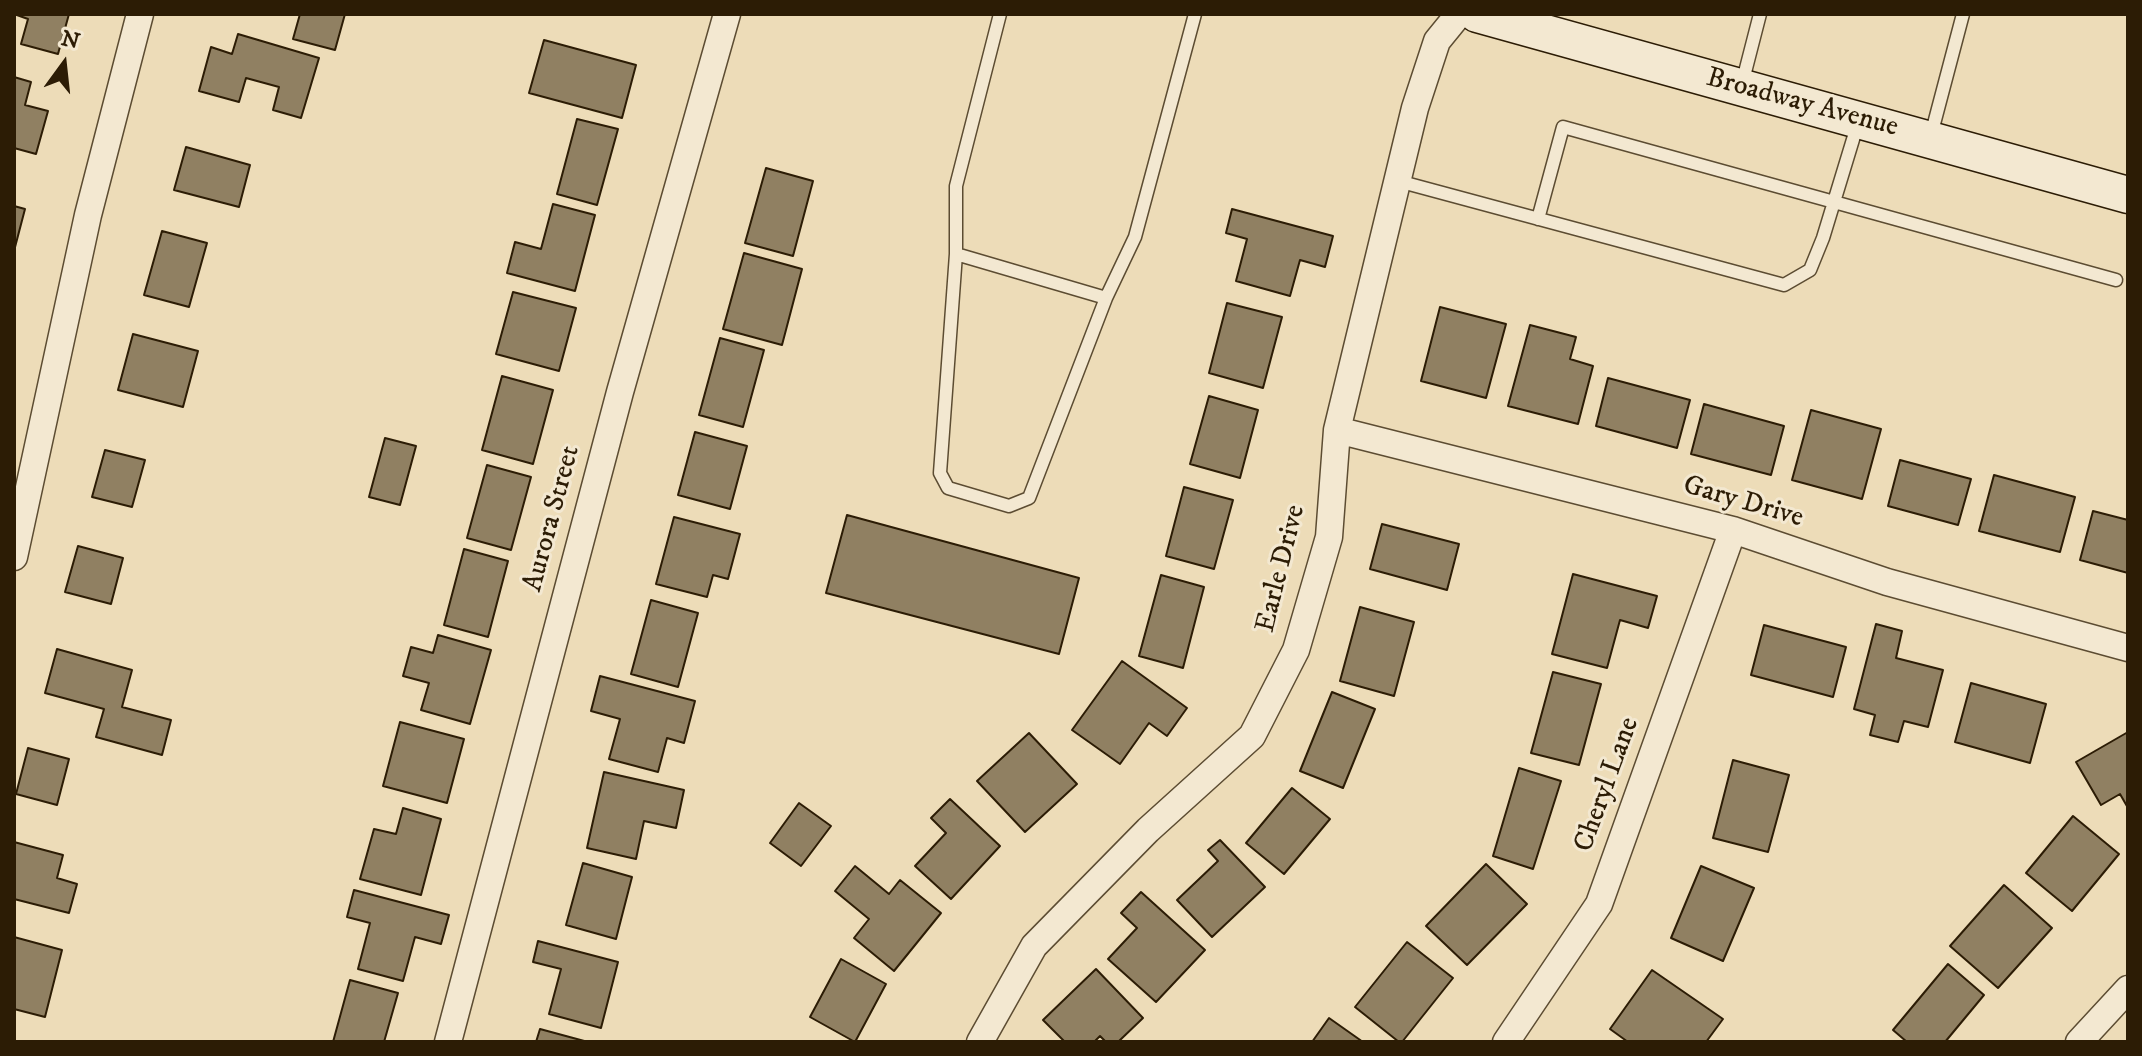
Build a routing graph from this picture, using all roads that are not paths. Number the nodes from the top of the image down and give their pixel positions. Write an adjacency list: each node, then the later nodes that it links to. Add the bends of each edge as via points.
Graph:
1 (140, 14): 21 (street, via 88,215)
2 (727, 14): 24 (street, Aurora Street)
3 (1000, 14): 16 (lane, via 956,186)
4 (1195, 14): 18 (lane, via 1135,237)
5 (1459, 14): 12 (street, Earle Drive, via 1437,41)
6 (1477, 14): 9 (main road, Broadway Avenue)
7 (1760, 14): 9 (lane)
8 (1963, 14): 11 (lane)
9 (1741, 87): 10 (main road, Broadway Avenue)
10 (1859, 120): 11 (main road, Broadway Avenue); 14 (lane)
11 (1930, 140): 13 (main road, Broadway Avenue)
12 (1398, 181): 15 (lane); 19 (street, Earle Drive)
13 (2128, 195)
14 (1835, 202): 15 (lane, via 1810,270 1784,285); 15 (lane, via 1563,127); 17 (lane)
15 (1538, 219)
16 (956, 254): 18 (lane); 18 (lane, via 940,473 948,488 1009,506 1029,498)
17 (2116, 280)
18 (1106, 298)
19 (1337, 430): 20 (street, Gary Drive); 25 (street, Earle Drive, via 1329,537 1296,650 1252,736 1148,830 1034,946)
20 (1733, 530): 22 (street, Gary Drive, via 1887,582); 26 (street, Cheryl Lane, via 1599,904)
21 (14, 557)
22 (2128, 648)
23 (2128, 989): 27 (street)
24 (448, 1042)
25 (980, 1042)
26 (1506, 1042)
27 (2079, 1042)

